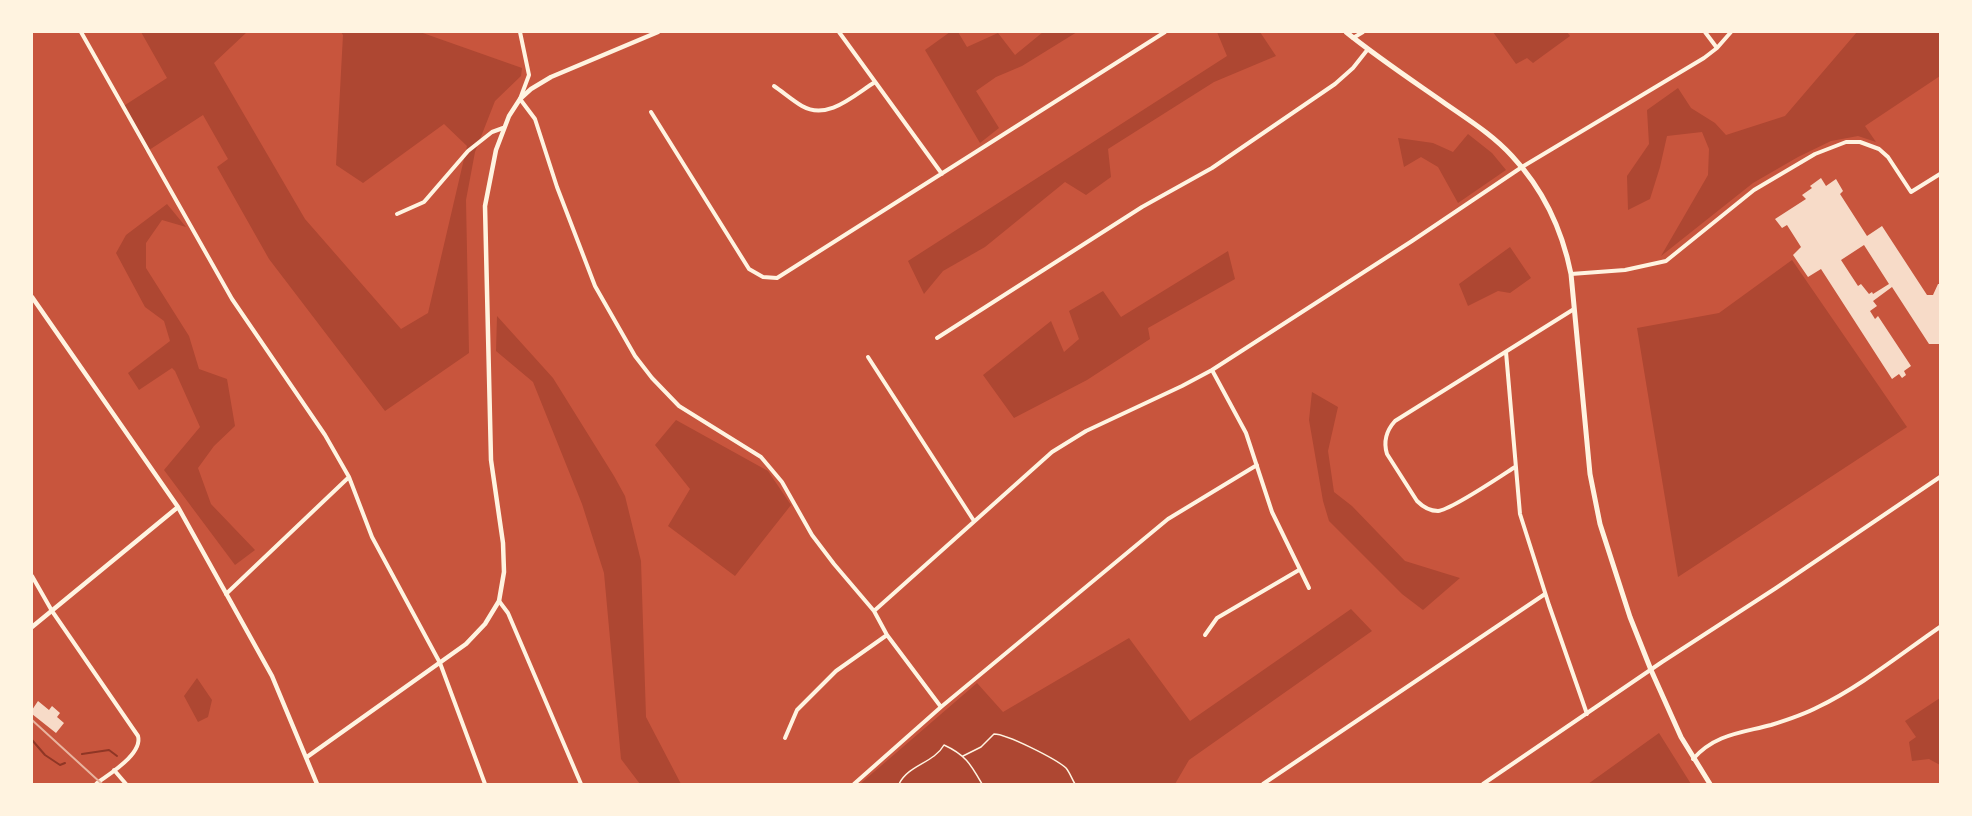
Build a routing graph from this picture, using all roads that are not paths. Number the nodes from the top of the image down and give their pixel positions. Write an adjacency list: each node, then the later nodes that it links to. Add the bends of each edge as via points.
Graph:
1 (81, 32): 31 (street, via 232,299 325,435)
2 (520, 32): 15 (street, via 529,75)
3 (658, 32): 15 (street, via 543,81)
4 (839, 32): 13 (street)
5 (1165, 32): 19 (street)
6 (1346, 32): 10 (main road)
7 (1363, 32): 10 (street)
8 (1705, 32): 11 (street)
9 (1731, 32): 11 (street)
10 (1353, 38): 12 (main road)
11 (1717, 48): 18 (street)
12 (1368, 50): 18 (main road, via 1487,133); 25 (street, via 1335,84 1212,168 1142,207)
13 (875, 82): 14 (street, via 838,106 822,110 800,105); 19 (street)
14 (774, 86)
15 (520, 99): 17 (street); 42 (street, via 536,119 595,286 635,356 679,406 760,457 782,482 817,542)
16 (651, 112): 19 (street, via 749,269 758,276 782,276)
17 (503, 128): 21 (street, via 468,151 424,202); 40 (street, via 485,206 491,460 504,558)
18 (1522, 167): 22 (main road, via 1550,211); 28 (street)
19 (942, 174)
20 (1941, 174): 22 (street, via 1911,192 1884,153 1867,143 1846,142 1815,154 1754,190 1666,261 1625,270)
21 (397, 214)
22 (1571, 274): 24 (main road)
23 (32, 297): 33 (street)
24 (1574, 308): 26 (street); 48 (main road, via 1594,500 1623,596)
25 (937, 338)
26 (1506, 352): 30 (street); 30 (street, via 1395,421 1387,432 1385,445 1417,501 1432,510 1446,508)
27 (868, 357): 34 (street)
28 (1212, 370): 29 (street, via 1246,433); 34 (street, via 1069,441)
29 (1257, 465): 35 (street, via 1272,512); 49 (street, via 1168,519)
30 (1515, 467): 39 (street, via 1520,514)
31 (349, 477): 38 (street); 47 (street, via 372,537)
32 (1941, 477): 48 (street)
33 (178, 507): 38 (street); 41 (street)
34 (974, 521): 42 (street)
35 (1299, 570): 37 (street); 46 (street, via 1217,618)
36 (32, 576): 41 (street)
37 (1309, 588)
38 (226, 594): 52 (street, via 272,676)
39 (1545, 594): 50 (street); 61 (street)
40 (499, 601): 47 (street, via 477,633); 59 (street, via 508,613)
41 (52, 610): 43 (street); 54 (street, via 138,736 138,747)
42 (874, 610): 45 (street)
43 (32, 627)
44 (1941, 627): 53 (street, via 1832,700 1794,718 1723,737 1702,748)
45 (887, 635): 49 (street); 51 (street, via 836,670 797,710)
46 (1205, 635)
47 (440, 663): 52 (street); 58 (street)
48 (1651, 670): 50 (street); 53 (main road)
49 (941, 706): 60 (street)
50 (1587, 714): 62 (street)
51 (785, 738)
52 (307, 757): 57 (street)
53 (1693, 759): 63 (main road)
54 (114, 770): 55 (street); 56 (street)
55 (96, 784)
56 (126, 784)
57 (317, 784)
58 (485, 784)
59 (581, 784)
60 (854, 784)
61 (1263, 784)
62 (1483, 784)
63 (1710, 784)

